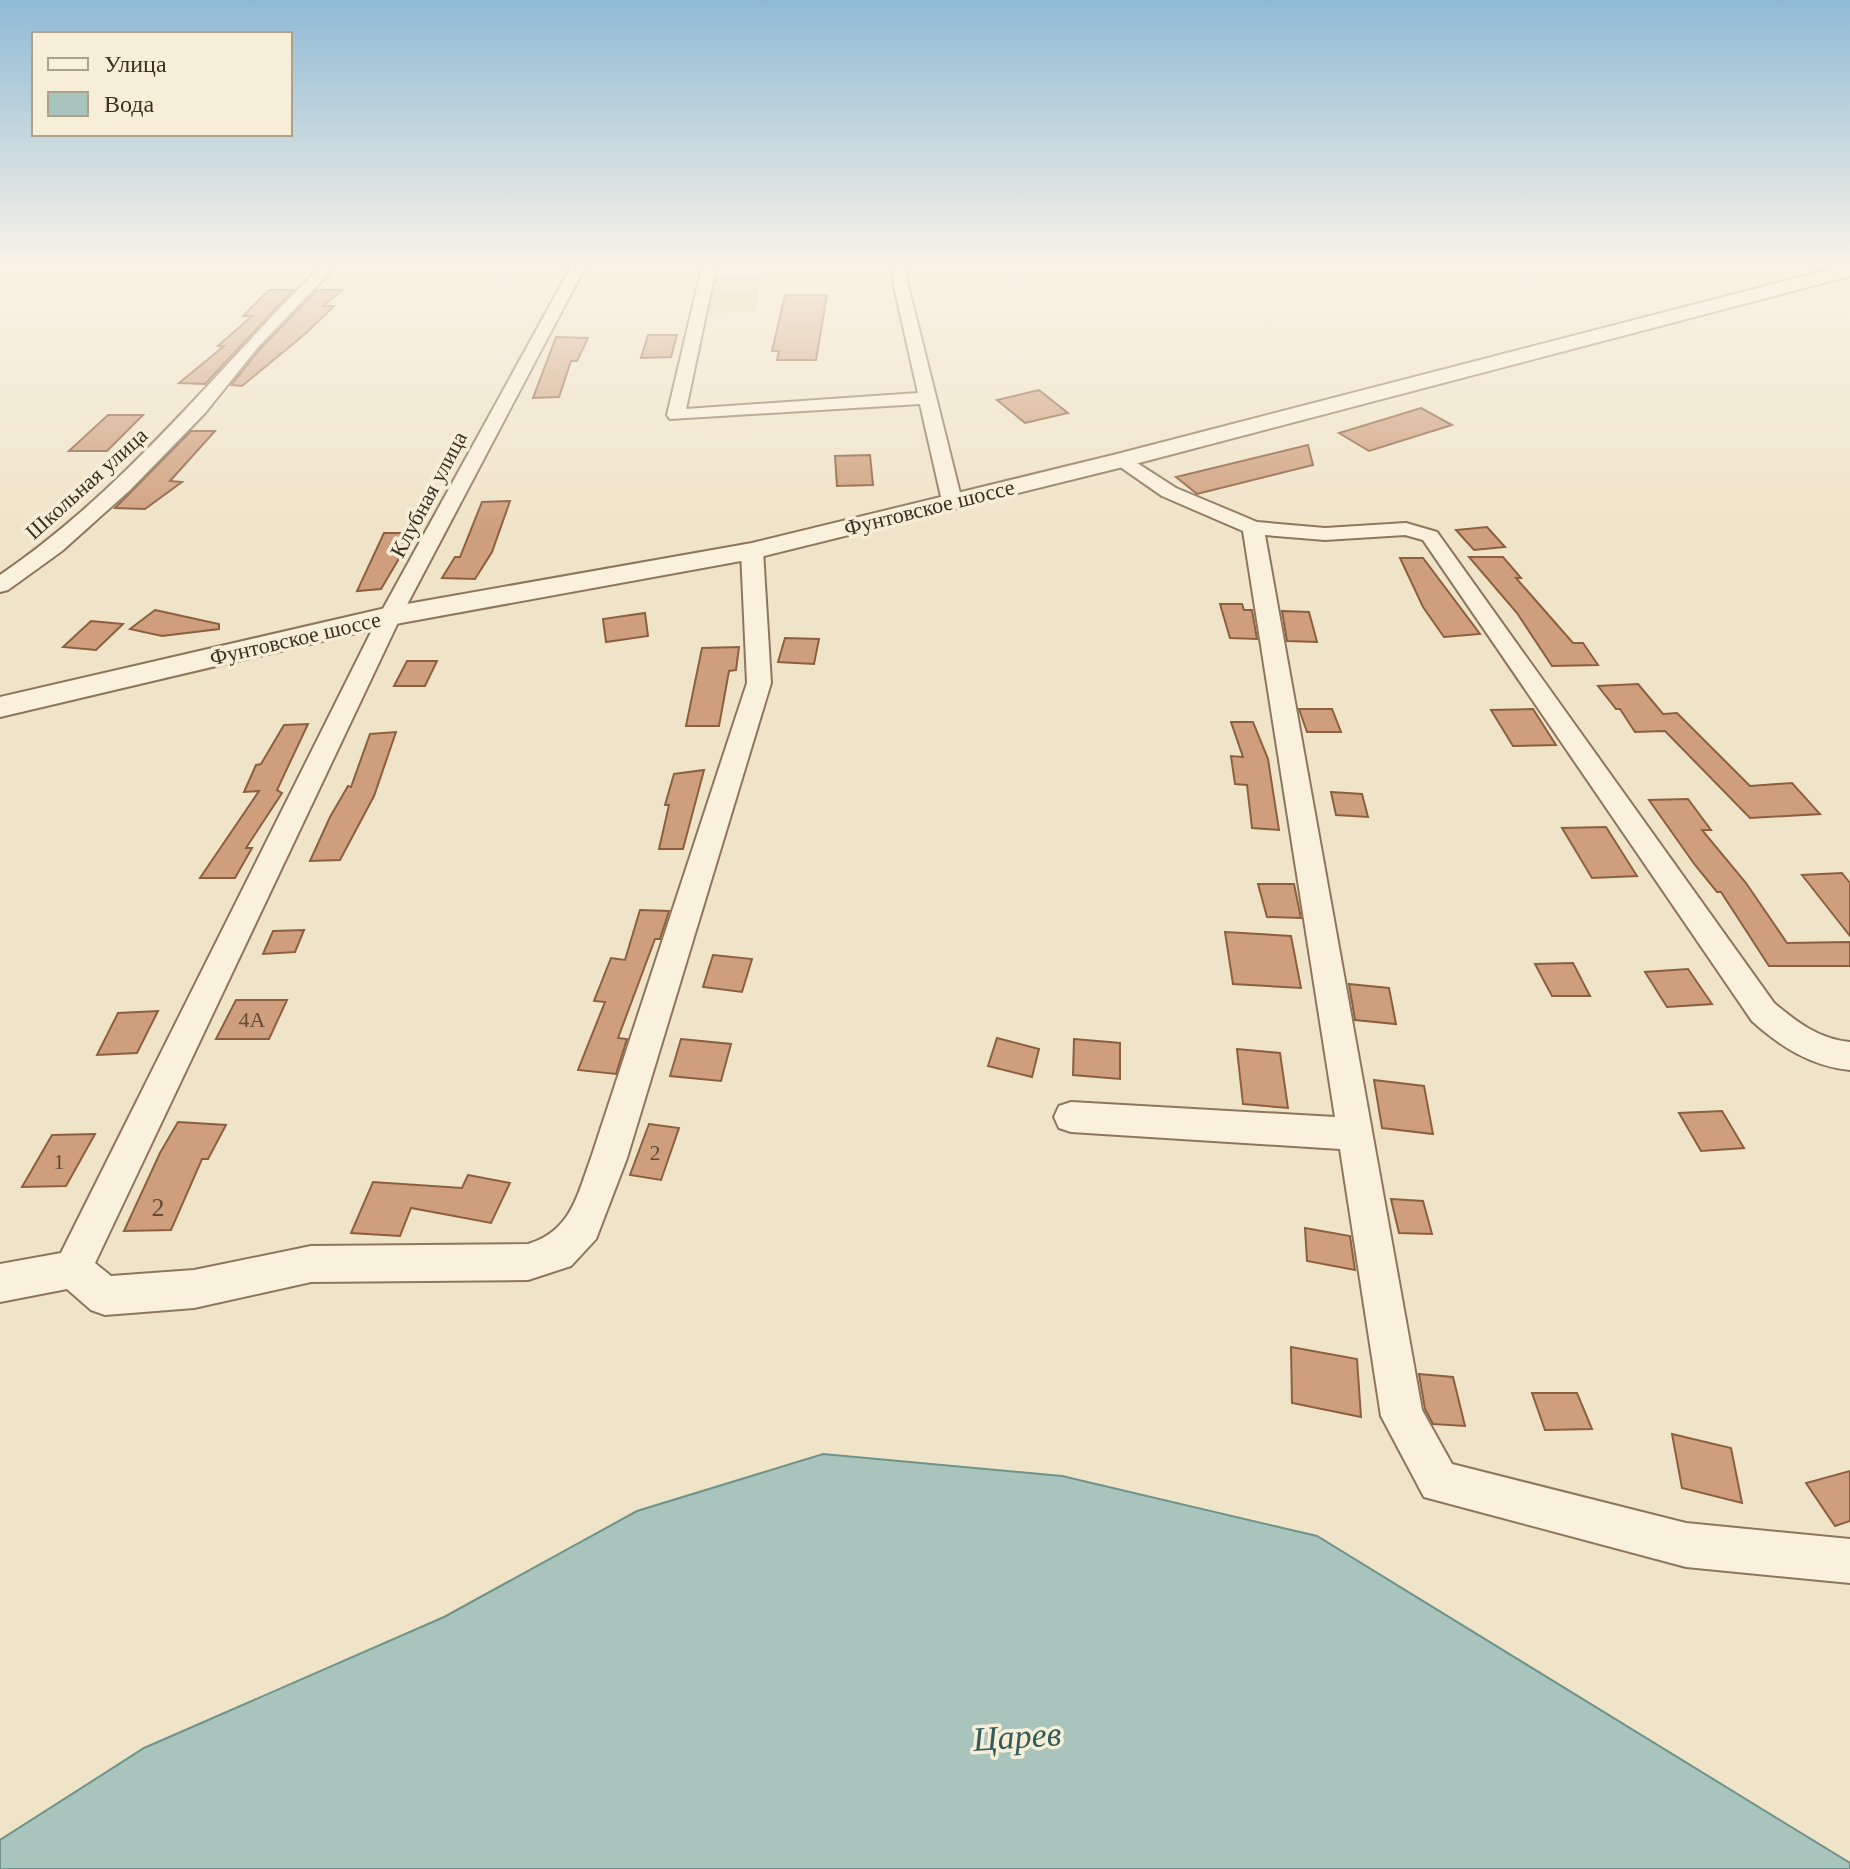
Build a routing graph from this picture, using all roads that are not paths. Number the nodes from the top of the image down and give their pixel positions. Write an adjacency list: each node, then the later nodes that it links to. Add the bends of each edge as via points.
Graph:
1 (244, 354): 11 (street, Школьная улица, via 199,409 123,486 55,547)
2 (531, 354): 12 (street, Клубная улица)
3 (690, 354): 6 (street, via 676,415)
4 (918, 354): 6 (street)
5 (1528, 354): 7 (street, Фунтовское шоссе)
6 (928, 398): 8 (street)
7 (1123, 460): 8 (street, Фунтовское шоссе); 9 (street, via 1169,492)
8 (952, 501): 10 (street, Фунтовское шоссе)
9 (1253, 528): 14 (street, via 1325,534 1406,529 1430,536 1763,1012 1795,1041); 16 (street)
10 (752, 551): 12 (street, Фунтовское шоссе); 17 (street, via 759,683 583,1227 558,1253 528,1262 311,1264 194,1289 105,1296)
11 (0, 585)
12 (390, 616): 13 (street, Фунтовское шоссе); 17 (street, Клубная улица)
13 (0, 707)
14 (1850, 1056)
15 (1071, 1117): 16 (street)
16 (1355, 1134): 19 (street, via 1402,1416 1439,1482 1686,1545)
17 (73, 1269): 18 (street)
18 (0, 1283)
19 (1850, 1561)

